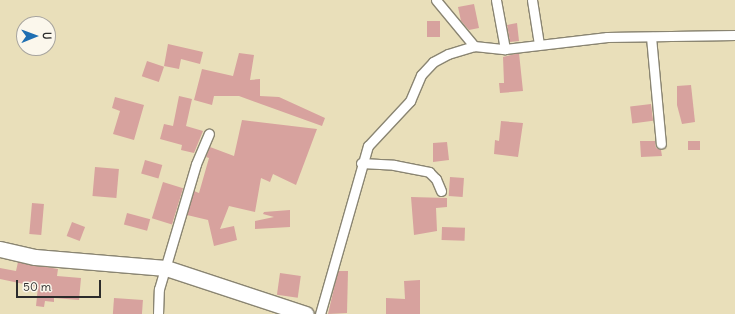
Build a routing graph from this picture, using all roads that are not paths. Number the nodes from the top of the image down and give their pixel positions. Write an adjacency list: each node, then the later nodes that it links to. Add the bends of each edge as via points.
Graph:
1 (436, 0): 7 (street)
2 (496, 0): 8 (street)
3 (532, 0): 6 (street)
4 (735, 35): 5 (street)
5 (651, 37): 6 (street); 10 (street)
6 (539, 44): 8 (street)
7 (474, 46): 8 (street); 11 (street, via 433,62 421,75 410,101 368,146)
8 (505, 49)
9 (209, 134): 14 (street, via 196,164)
10 (661, 144)
11 (361, 163): 12 (street, via 400,166 429,172 436,179); 17 (street)
12 (441, 192)
13 (0, 249): 14 (highway, via 36,257)
14 (166, 268): 15 (street, via 159,289); 16 (highway)
15 (158, 314)
16 (306, 314)
17 (320, 314)

